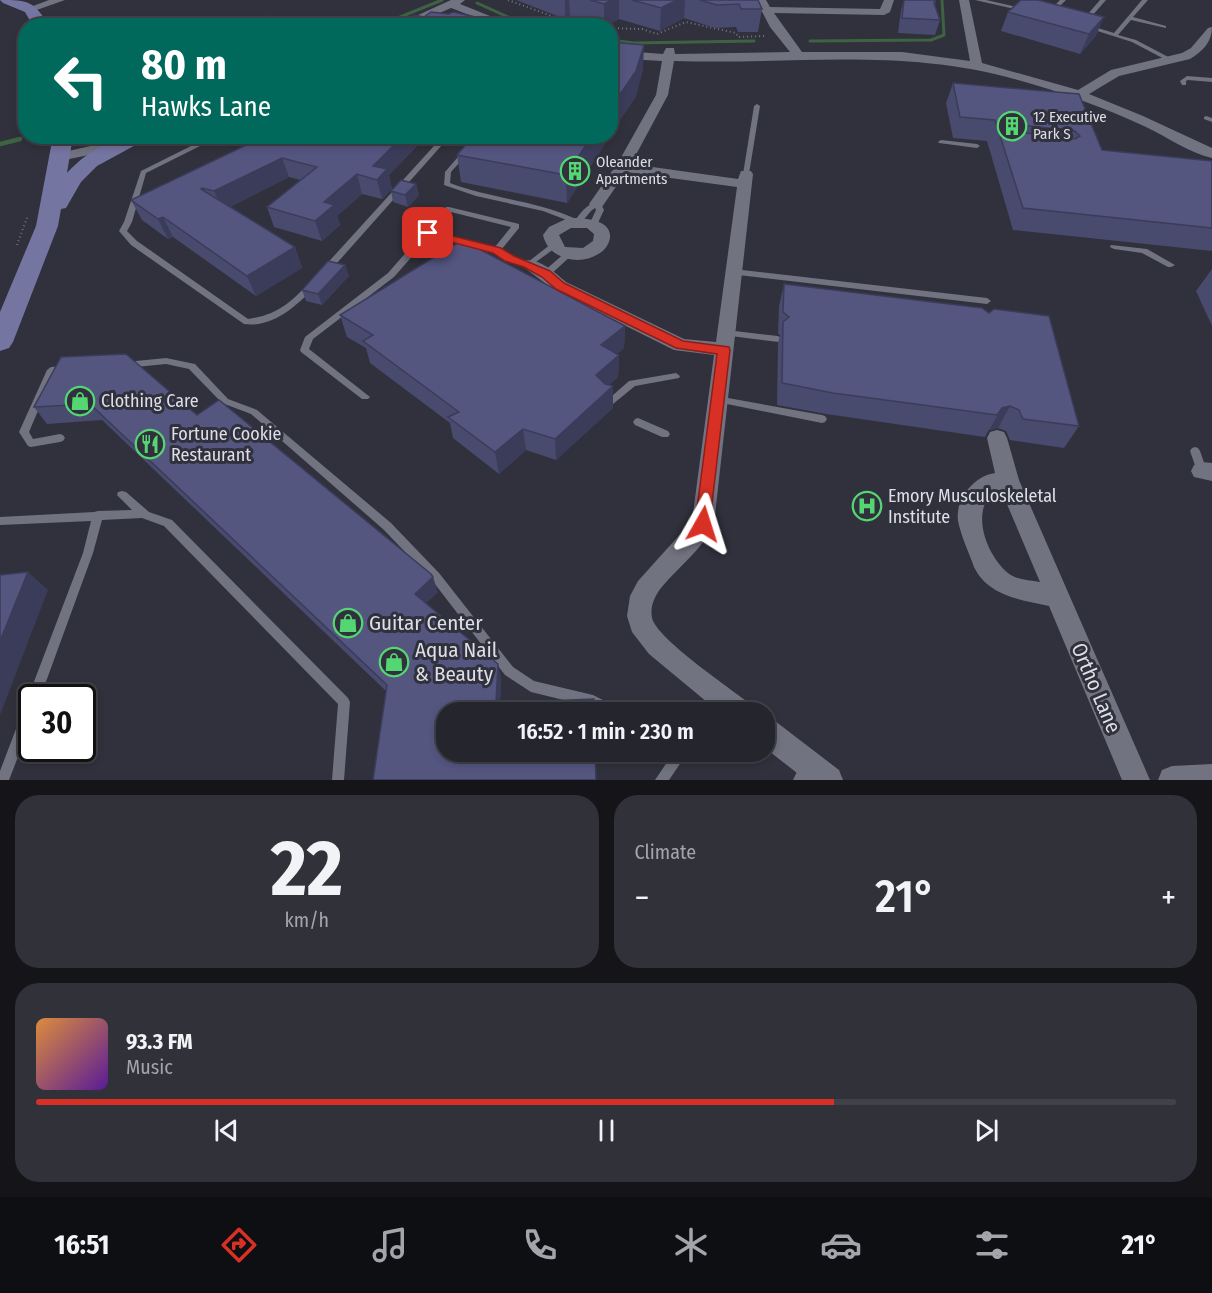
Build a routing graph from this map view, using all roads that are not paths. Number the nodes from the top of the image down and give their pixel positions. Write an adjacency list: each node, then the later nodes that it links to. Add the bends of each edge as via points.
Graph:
1 (8, 0): 11 (main road)
2 (60, 0): 11 (street)
3 (889, 0): 10 (street, via 884,12)
4 (964, 0): 30 (street)
5 (978, 0): 13 (lane)
6 (1064, 0): 12 (lane, via 1056,7)
7 (1103, 0): 15 (lane)
8 (1145, 0): 20 (lane)
9 (450, 4): 17 (street); 18 (street); 19 (street)
10 (764, 5): 27 (street)
11 (31, 9): 16 (main road)
12 (1067, 10)
13 (1030, 11)
14 (1077, 13): 15 (lane)
15 (1088, 16): 22 (lane)
16 (36, 18)
17 (418, 18)
18 (475, 18)
19 (488, 18)
20 (1129, 18): 23 (lane); 25 (lane)
21 (1071, 22): 22 (lane)
22 (1082, 25): 25 (lane)
23 (1164, 27)
24 (1212, 30): 31 (street, via 1195,51)
25 (1116, 34): 31 (lane)
26 (618, 47): 29 (street)
27 (797, 53): 29 (street); 30 (street, via 900,48)
28 (618, 54): 29 (street)
29 (670, 55): 48 (street, via 662,95)
30 (976, 61): 34 (street, via 1030,69)
31 (1172, 61): 34 (street, via 1127,69)
32 (1212, 80): 33 (lane, via 1187,78)
33 (1184, 84)
34 (1085, 91): 37 (street, via 1148,110); 47 (street)
35 (757, 106): 49 (lane)
36 (941, 142): 44 (lane)
37 (1212, 143)
38 (114, 144): 45 (street, via 98,149)
39 (122, 144): 53 (main road, via 95,157 75,173)
40 (201, 144): 52 (lane, via 143,172)
41 (256, 144): 46 (lane, via 259,146)
42 (440, 144): 63 (lane)
43 (473, 144): 54 (lane, via 448,172 446,184 464,192 557,212)
44 (977, 146)
45 (62, 147): 53 (main road)
46 (248, 152)
47 (1212, 154)
48 (622, 167): 49 (street); 51 (street)
49 (746, 179): 62 (street)
50 (142, 202): 52 (lane)
51 (597, 204): 54 (lane, via 588,209); 54 (lane, via 600,210)
52 (132, 207): 65 (lane, via 123,231 134,243 247,322 268,320 292,306)
53 (37, 220): 71 (main road)
54 (585, 224): 56 (street, via 568,223 555,230 551,235); 59 (street, via 602,233 602,243 591,251)
55 (428, 233): 58 (lane); 58 (lane, via 449,209 516,226); 75 (lane, via 391,275 309,337 304,350)
56 (554, 246): 59 (street); 60 (lane)
57 (1114, 247): 61 (lane, via 1144,251)
58 (497, 250): 60 (lane)
59 (569, 254): 64 (lane)
60 (519, 264): 64 (street)
61 (1171, 266)
62 (734, 272): 66 (lane); 70 (street)
63 (322, 275)
64 (550, 280): 70 (street, via 681,345)
65 (315, 282)
66 (972, 299): 67 (lane); 68 (lane)
67 (987, 301)
68 (974, 309)
69 (778, 339): 70 (lane)
70 (725, 341): 76 (street)
71 (0, 342)
72 (120, 365): 92 (lane, via 166,361 192,366 225,401 254,412 387,526 435,576 509,671 531,687)
73 (74, 369): 81 (lane, via 51,370 24,432 31,443)
74 (676, 376): 77 (lane, via 633,383)
75 (365, 397)
76 (717, 399): 78 (lane); 93 (street, via 703,524 694,539 643,591 640,607 641,624 656,643)
77 (610, 402)
78 (822, 419)
79 (638, 422): 80 (lane)
80 (665, 434)
81 (60, 438)
82 (998, 438): 85 (street, Ortho Lane)
83 (1195, 451): 84 (lane)
84 (1207, 472)
85 (1008, 480): 90 (street, Ortho Lane); 90 (street, via 991,482 979,490 972,502 969,520 986,567 1001,582 1018,589)
86 (122, 495): 87 (lane)
87 (143, 514): 88 (lane); 100 (lane, via 168,523 344,702)
88 (98, 515): 89 (lane); 91 (lane, via 88,553)
89 (0, 521)
90 (1057, 596): 102 (street, Ortho Lane)
91 (39, 684)
92 (595, 702)
93 (718, 702)
94 (18, 740): 99 (lane)
95 (775, 740): 97 (street)
96 (671, 762): 101 (lane)
97 (812, 775)
98 (1212, 778): 103 (street)
99 (3, 780)
100 (338, 780)
101 (661, 780)
102 (1136, 780)
103 (1172, 780)

